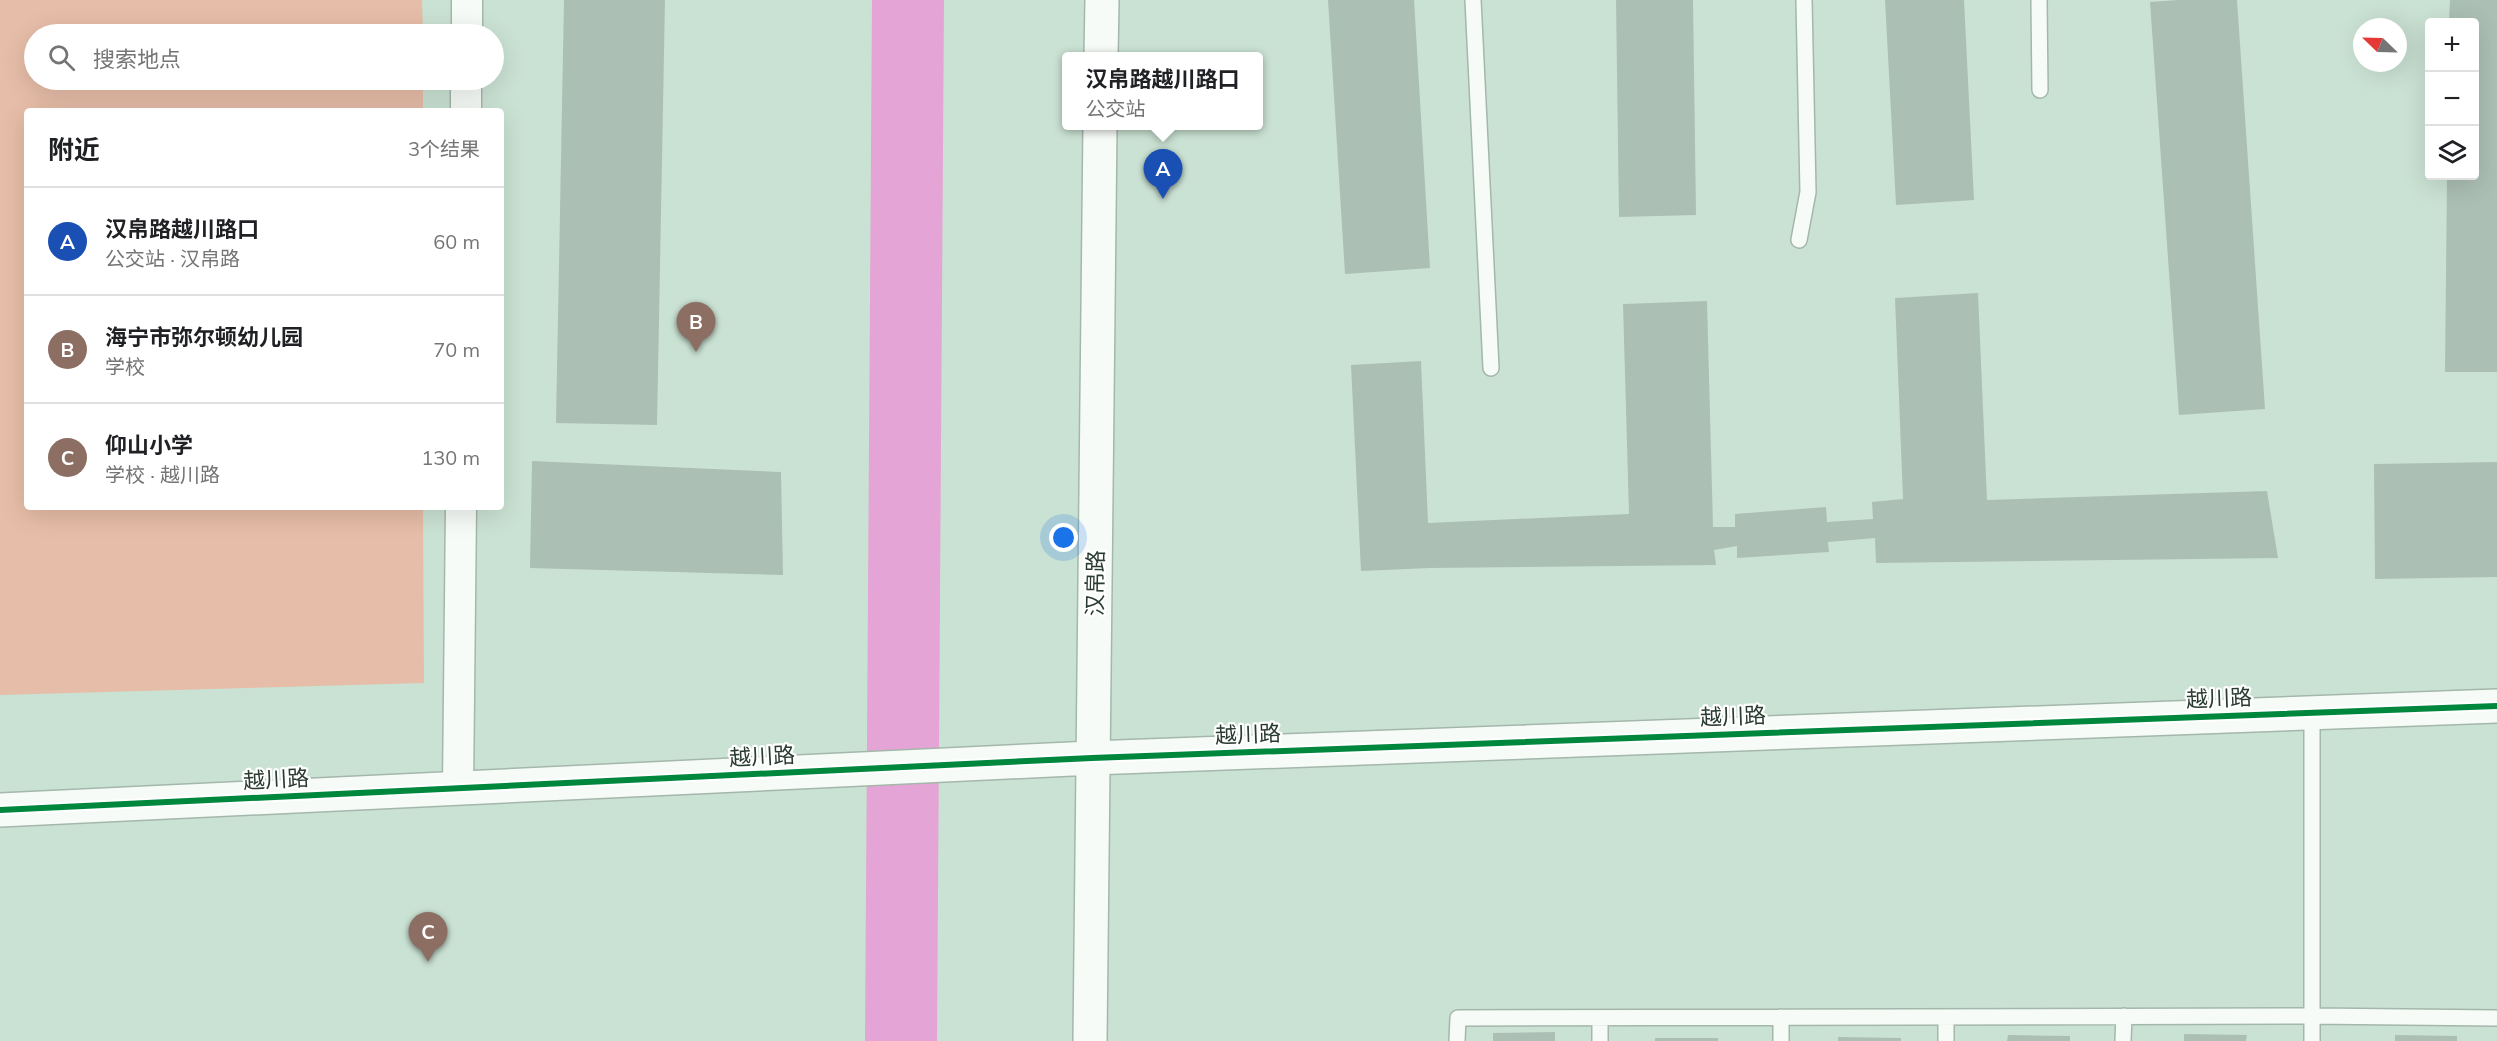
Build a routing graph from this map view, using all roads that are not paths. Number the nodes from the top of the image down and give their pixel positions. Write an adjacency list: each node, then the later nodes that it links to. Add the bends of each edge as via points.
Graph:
1 (467, 0): 6 (street)
2 (1102, 0): 7 (street)
3 (1473, 0): 13 (lane)
4 (1804, 0): 12 (lane, via 1808,192)
5 (2039, 0): 9 (lane)
6 (467, 24)
7 (1101, 52)
8 (466, 90): 10 (street)
9 (2040, 90)
10 (466, 108)
11 (1100, 130): 17 (street, 汉帛路)
12 (1799, 240)
13 (1491, 368)
14 (461, 510): 18 (street)
15 (2497, 706): 16 (street, 越川路)
16 (2312, 712): 17 (street, 越川路); 21 (lane)
17 (1092, 758): 18 (street, 越川路); 26 (street, 汉帛路)
18 (458, 788): 19 (street, 越川路)
19 (0, 810)
20 (2124, 1016): 21 (lane); 23 (lane); 31 (lane)
21 (2312, 1016): 25 (lane); 32 (lane)
22 (1781, 1017): 23 (lane); 24 (lane); 29 (lane)
23 (1946, 1017): 30 (lane)
24 (1600, 1018): 27 (lane, via 1458,1018); 28 (lane)
25 (2497, 1018)
26 (1090, 1041)
27 (1457, 1041)
28 (1600, 1041)
29 (1780, 1041)
30 (1946, 1041)
31 (2123, 1041)
32 (2313, 1041)

